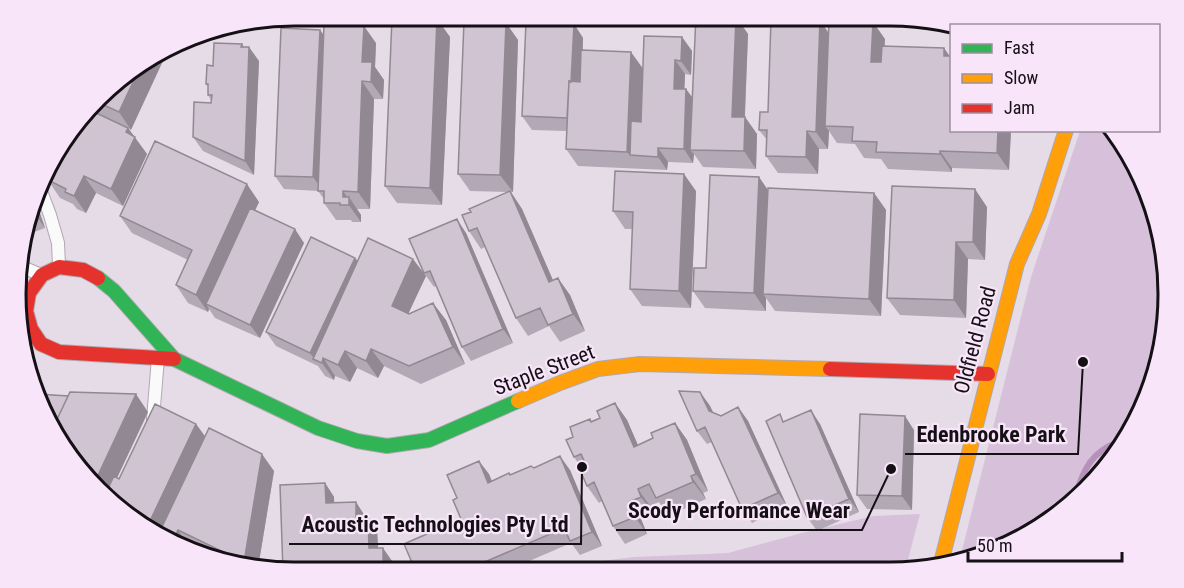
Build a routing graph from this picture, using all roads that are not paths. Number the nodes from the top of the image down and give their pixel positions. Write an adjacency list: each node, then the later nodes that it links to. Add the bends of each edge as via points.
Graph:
1 (1065, 132): 4 (street, Oldfield Road, via 1039,214)
2 (43, 199): 5 (lane, via 58,243)
3 (1021, 222): 4 (street, Oldfield Road)
4 (1017, 264): 10 (street, Oldfield Road)
5 (59, 267): 7 (street); 9 (street, Staple Street, via 83,270 99,278)
6 (27, 269): 7 (lane)
7 (42, 275): 8 (street, Staple Street, via 29,293 26,311 41,344 59,352)
8 (158, 358): 9 (street, Staple Street); 11 (lane, via 153,424)
9 (174, 359): 10 (street, Staple Street, via 318,428 387,446 429,440 598,369 640,364)
10 (988, 374): 12 (street, Oldfield Road)
11 (148, 434)
12 (943, 557)

